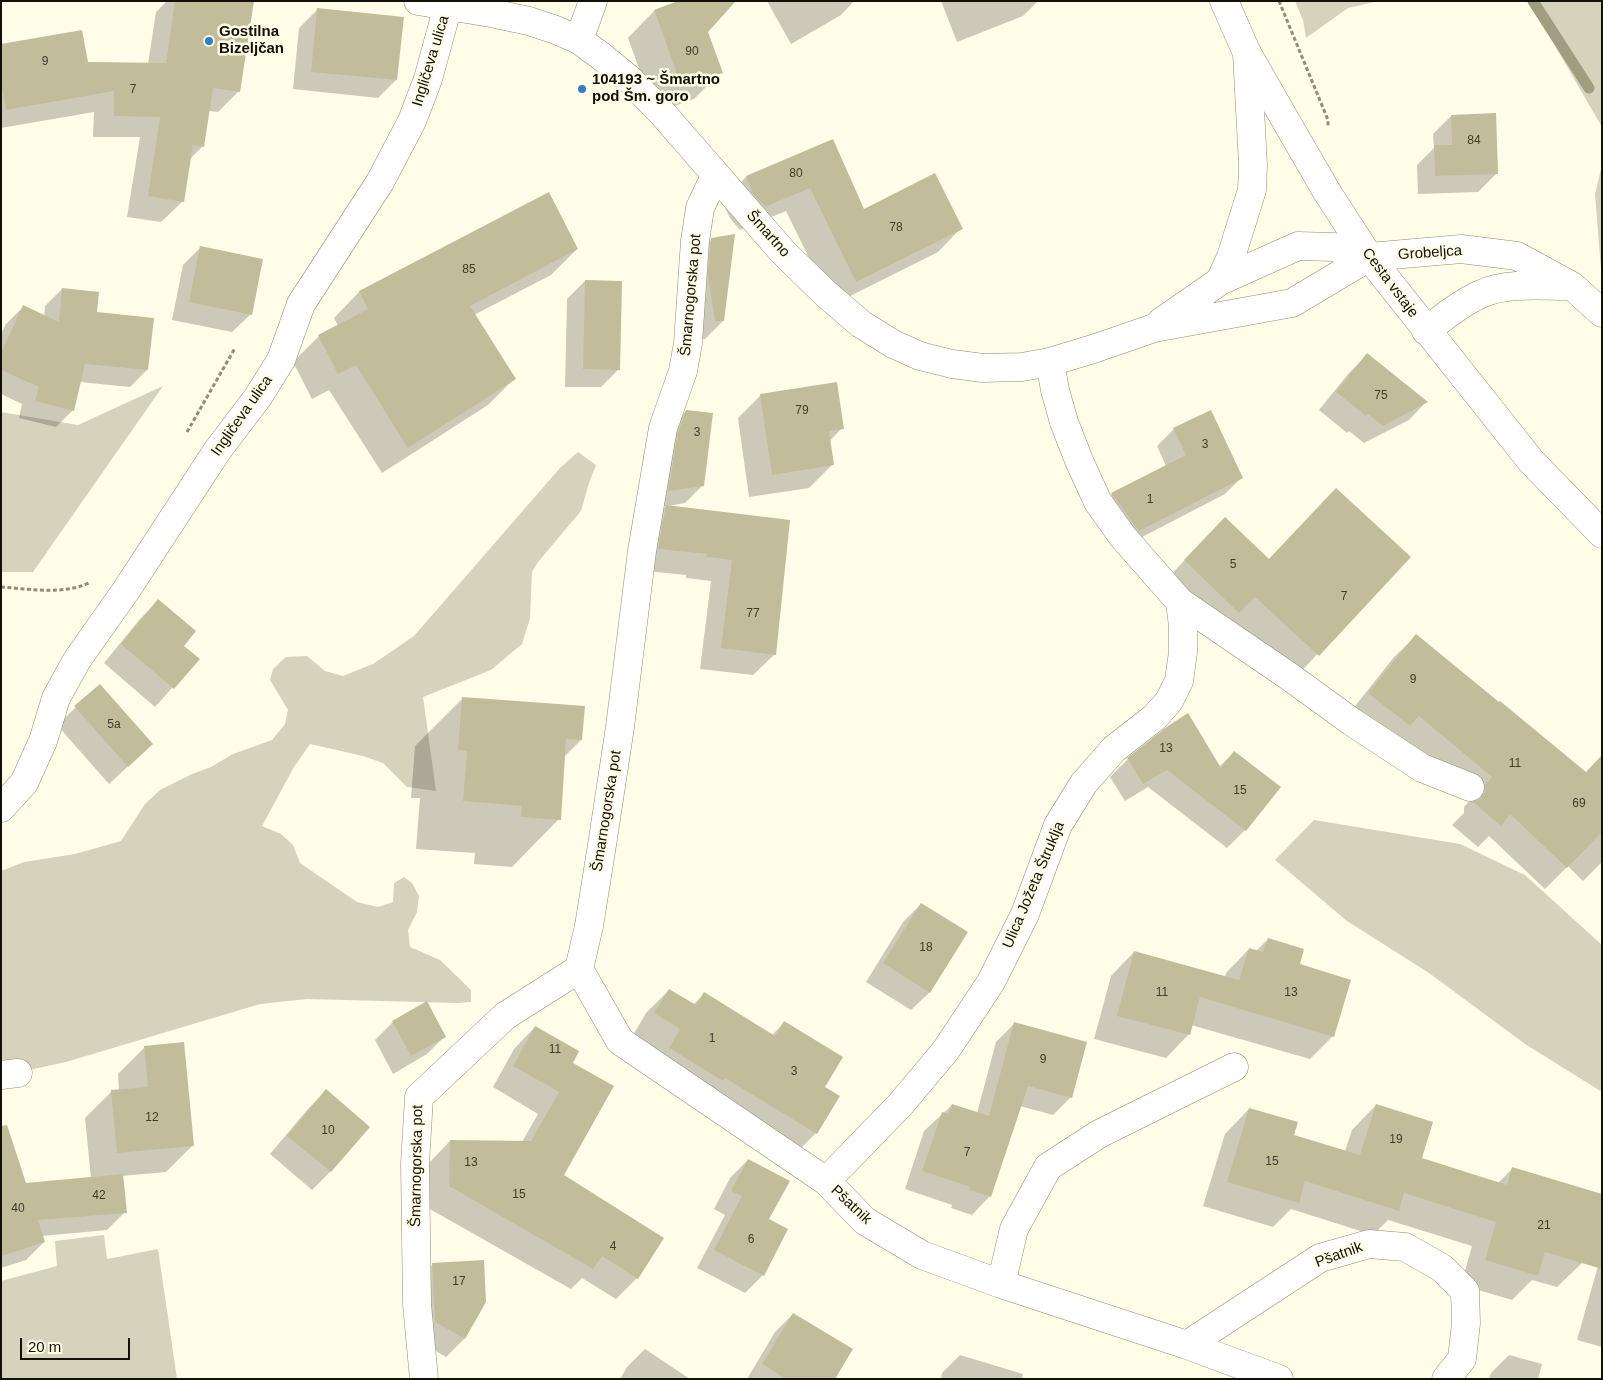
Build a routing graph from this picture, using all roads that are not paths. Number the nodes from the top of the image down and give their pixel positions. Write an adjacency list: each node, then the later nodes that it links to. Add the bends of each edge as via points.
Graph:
1 (418, 1): 4 (street, Šmartno)
2 (593, 1): 5 (street)
3 (1224, 1): 6 (street, Cesta vstaje)
4 (448, 6): 5 (street, Šmartno, via 529,21); 18 (street, Ingličeva ulica, via 428,79 412,121 380,182 301,304 281,360 77,660 56,698 43,741 24,783)
5 (579, 40): 7 (street, Šmartno, via 628,79 663,114)
6 (1248, 53): 8 (street, Cesta vstaje, via 1327,192); 9 (street, via 1252,190)
7 (715, 176): 14 (street, Šmartno, via 783,252 826,294 862,324 893,344 920,356 983,368); 19 (street, Šmarnogorska pot, via 700,208 688,343 683,371 663,428 642,551 601,854)
8 (1369, 257): 9 (street, via 1334,247 1298,246); 10 (street, Grobeljca, via 1461,249 1517,256); 12 (street, via 1292,302); 13 (street, Cesta vstaje)
9 (1220, 281): 12 (street)
10 (1572, 286): 11 (street, Grobeljca); 13 (street, via 1505,287 1483,293 1454,308)
11 (1602, 313)
12 (1154, 328): 14 (street, Šmartno)
13 (1426, 331): 15 (street, Cesta vstaje, via 1531,461)
14 (1050, 362): 16 (street, via 1064,422 1098,502 1123,537)
15 (1602, 534)
16 (1180, 602): 17 (street, via 1414,763); 21 (street, Ulica Jožeta Štruklja, via 1183,652 1179,680 1169,701 1155,717 1114,749 1084,783 1058,825 1025,914 991,982 940,1057 900,1105)
17 (1470, 787)
18 (1, 808)
19 (579, 969): 21 (street, Pšatnik, via 620,1041); 24 (street, Šmarnogorska pot, via 505,1016 419,1097 415,1164 417,1295)
20 (1234, 1067): 22 (street, via 1099,1134 1048,1167 1014,1229)
21 (826, 1181): 22 (street, Pšatnik, via 865,1221 922,1255)
22 (1001, 1284): 23 (street, Pšatnik)
23 (1187, 1344): 25 (street, Pšatnik); 26 (street, Pšatnik, via 1320,1258 1369,1244 1405,1247 1442,1268 1465,1291 1462,1359)
24 (424, 1379)
25 (1279, 1379)
26 (1446, 1379)

